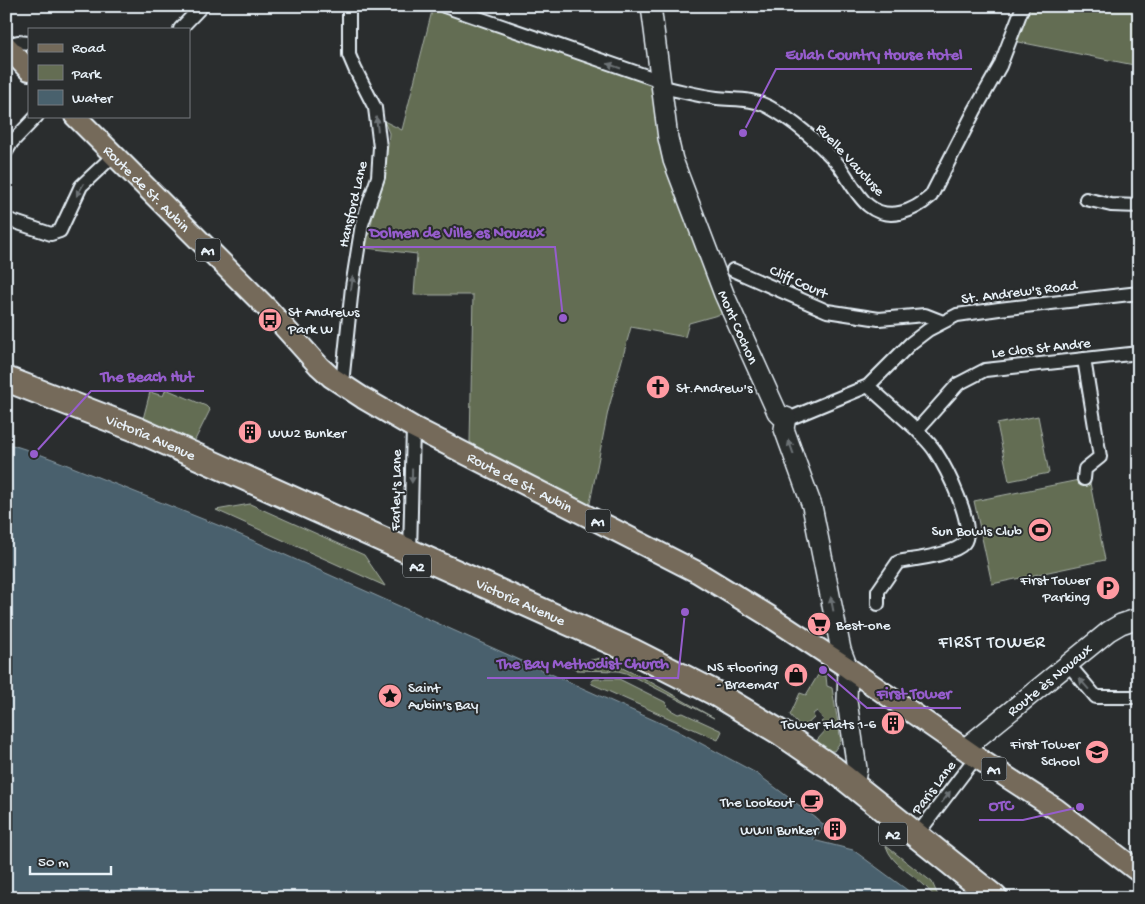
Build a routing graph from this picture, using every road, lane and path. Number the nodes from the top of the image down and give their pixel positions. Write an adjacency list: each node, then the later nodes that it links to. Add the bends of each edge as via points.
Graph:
1 (349, 6): 24 (street, Hansford Lane, one-way to 1, via 362,224 378,177 380,147 375,108 350,55)
2 (651, 6): 10 (main road, Mont Cochon)
3 (1023, 6): 10 (street, Ruelle Vaucluse, via 1000,66 931,196 920,206 905,212 888,214 868,205 832,158 809,135 771,108 759,102 716,98)
4 (447, 7): 10 (street, Ruelle Vaucluse, one-way to 4)
5 (198, 10): 6 (street)
6 (181, 28)
7 (28, 43): 8 (street)
8 (6, 46): 9 (main road)
9 (28, 69)
10 (661, 84): 27 (main road, Mont Cochon, via 673,160 724,294 777,412)
11 (35, 118): 13 (street)
12 (77, 118): 14 (main road, Route de St. Aubin / A1)
13 (6, 152)
14 (114, 155): 17 (street, one-way to 17, via 81,186 60,231 51,234); 24 (main road, Route de St. Aubin / A1, via 267,308 320,366)
15 (1086, 199): 16 (street, via 1111,205)
16 (1139, 206)
17 (6, 219)
18 (733, 270): 20 (street, Cliff Court, via 827,311 879,319 925,315)
19 (1139, 293): 20 (street, St. Andrew's Road, via 957,315)
20 (943, 322): 25 (street, St. Andrew's Road, via 912,343)
21 (1139, 354): 22 (street, Le Clos St Andre)
22 (1084, 359): 29 (street, Le Clos St Andre, via 985,370 958,384); 30 (street, via 1100,457 1085,470)
23 (6, 379): 31 (highway, Victoria Avenue / A2, via 138,430)
24 (342, 384): 28 (main road, Route de St. Aubin / A1)
25 (868, 386): 27 (street, St. Andrew's Road); 29 (street)
26 (6, 394): 38 (highway, Victoria Avenue / A2, via 123,436 204,470 630,661 709,702)
27 (786, 418): 35 (main road, one-way to 27, via 841,650 812,506 784,429)
28 (413, 427): 31 (street, Farley's Lane, one-way to 31); 35 (main road, Route de St. Aubin / A1, via 698,572)
29 (917, 430): 32 (street, via 934,450 958,495 967,534 956,550 898,562 878,591)
30 (1084, 479)
31 (410, 553): 38 (highway, Victoria Avenue / A2, via 632,651 713,692 832,768)
32 (878, 604)
33 (1139, 618): 34 (main road, Route ès Nouaux, via 1109,631)
34 (1068, 664): 36 (street, one-way to 34, via 1096,697); 37 (main road, Route ès Nouaux)
35 (848, 668): 37 (main road, Route de St. Aubin / A1); 38 (main road, via 847,701 857,769)
36 (1139, 697)
37 (970, 753): 39 (street, Paris Lane, one-way to 37); 40 (main road, Route de St. Aubin / A1, via 1056,809)
38 (850, 792): 39 (highway, Victoria Avenue / A2); 41 (highway, Victoria Avenue / A2)
39 (916, 836): 42 (highway, Victoria Avenue / A2)
40 (1139, 872)
41 (975, 898)
42 (995, 898)

